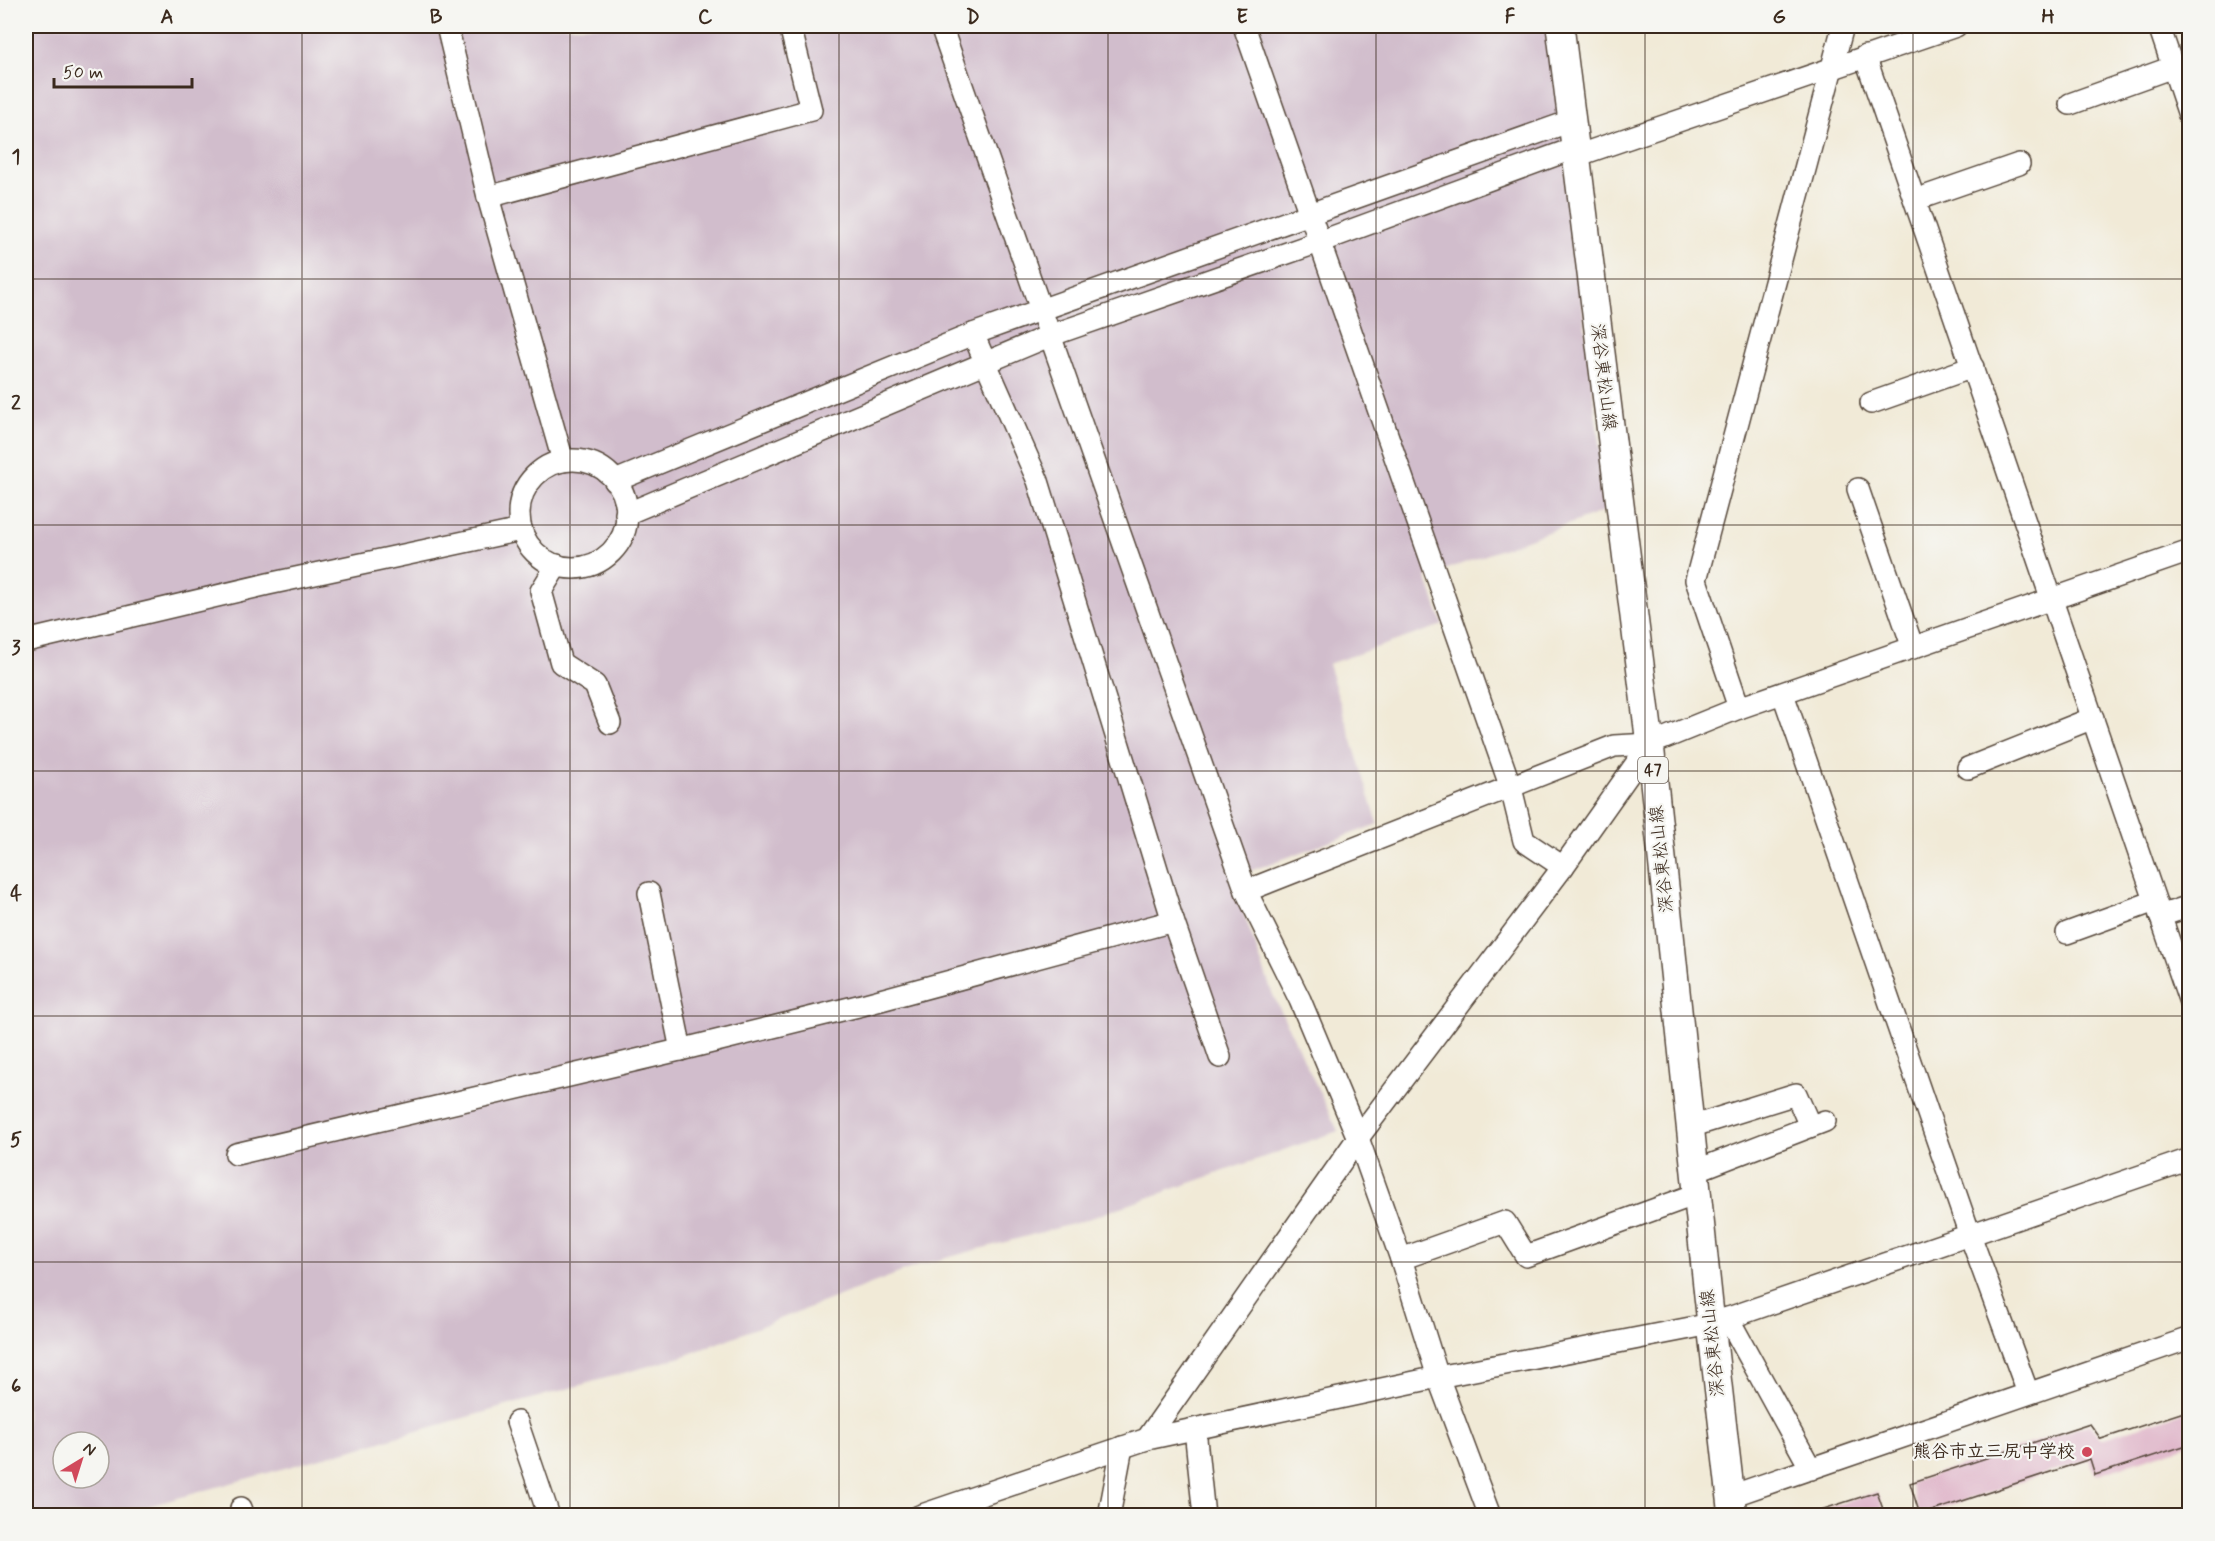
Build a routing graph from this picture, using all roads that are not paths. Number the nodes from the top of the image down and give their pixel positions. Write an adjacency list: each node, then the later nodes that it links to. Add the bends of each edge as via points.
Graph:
1 (447, 26): 17 (street)
2 (790, 26): 17 (street, via 811,110)
3 (941, 26): 21 (street)
4 (1244, 26): 19 (street)
5 (1560, 26): 14 (main road, 深谷東松山線 / 47)
6 (1843, 26): 10 (street)
7 (1956, 26): 9 (street)
8 (2158, 26): 11 (street)
9 (1865, 56): 10 (street); 18 (street)
10 (1833, 66): 15 (street); 38 (street, via 1696,580)
11 (2173, 68): 12 (street); 13 (street)
12 (2070, 104)
13 (2190, 118)
14 (1571, 121): 15 (main road, 深谷東松山線 / 47); 19 (street)
15 (1575, 152): 20 (street); 41 (main road, 深谷東松山線 / 47)
16 (2019, 164): 18 (street)
17 (488, 197): 27 (street)
18 (1915, 200): 25 (street)
19 (1309, 214): 20 (street); 21 (street)
20 (1319, 242): 23 (street); 43 (street)
21 (1040, 309): 22 (street); 23 (street)
22 (973, 334): 24 (street); 28 (street)
23 (1049, 336): 24 (street); 45 (street)
24 (986, 362): 30 (street); 49 (street, via 1038,481)
25 (1972, 367): 26 (street); 34 (street)
26 (1871, 402)
27 (563, 461): 28 (street, via 592,464); 31 (street, via 546,466 522,494)
28 (615, 481): 30 (street, via 624,496)
29 (1858, 489): 36 (street)
30 (626, 514): 33 (street, via 617,545 605,557 574,568)
31 (521, 530): 33 (street, via 529,546); 35 (street)
32 (2190, 552): 34 (street)
33 (557, 565): 40 (street, via 541,591 561,663 594,686)
34 (2053, 600): 36 (street); 39 (street)
35 (26, 641)
36 (1913, 648): 37 (street)
37 (1783, 694): 38 (street); 59 (street)
38 (1739, 708): 41 (street)
39 (2093, 718): 42 (street); 48 (street)
40 (610, 723)
41 (1650, 744): 43 (street, via 1614,746); 44 (street); 54 (main road, 深谷東松山線 / 47)
42 (1968, 768)
43 (1510, 788): 44 (street, via 1524,841); 45 (street)
44 (1563, 867): 55 (street)
45 (1246, 891): 55 (street, via 1300,1000)
46 (649, 893): 52 (street)
47 (2190, 906): 48 (street)
48 (2158, 909): 50 (street); 51 (street)
49 (1173, 921): 52 (street); 53 (street)
50 (2067, 933)
51 (2190, 1002)
52 (681, 1050): 56 (street)
53 (1220, 1057)
54 (1690, 1127): 58 (main road, 深谷東松山線 / 47); 58 (street, via 1796,1094 1817,1124)
55 (1358, 1138): 60 (street); 67 (street)
56 (236, 1154)
57 (2190, 1159): 59 (street)
58 (1696, 1182): 60 (street, via 1526,1256 1505,1222); 61 (main road, 深谷東松山線 / 47)
59 (1970, 1235): 61 (street); 64 (street)
60 (1401, 1259): 63 (street)
61 (1719, 1321): 63 (street); 69 (street); 70 (main road, 深谷東松山線 / 47)
62 (2190, 1338): 64 (street)
63 (1438, 1377): 66 (street); 75 (street)
64 (2028, 1393): 69 (street)
65 (517, 1422): 71 (street)
66 (1195, 1429): 67 (street); 74 (street)
67 (1147, 1439): 68 (street)
68 (1122, 1447): 72 (street); 73 (street)
69 (1811, 1469): 70 (street)
70 (1732, 1506)
71 (549, 1515)
72 (919, 1515)
73 (1109, 1515)
74 (1204, 1515)
75 (1490, 1515)

